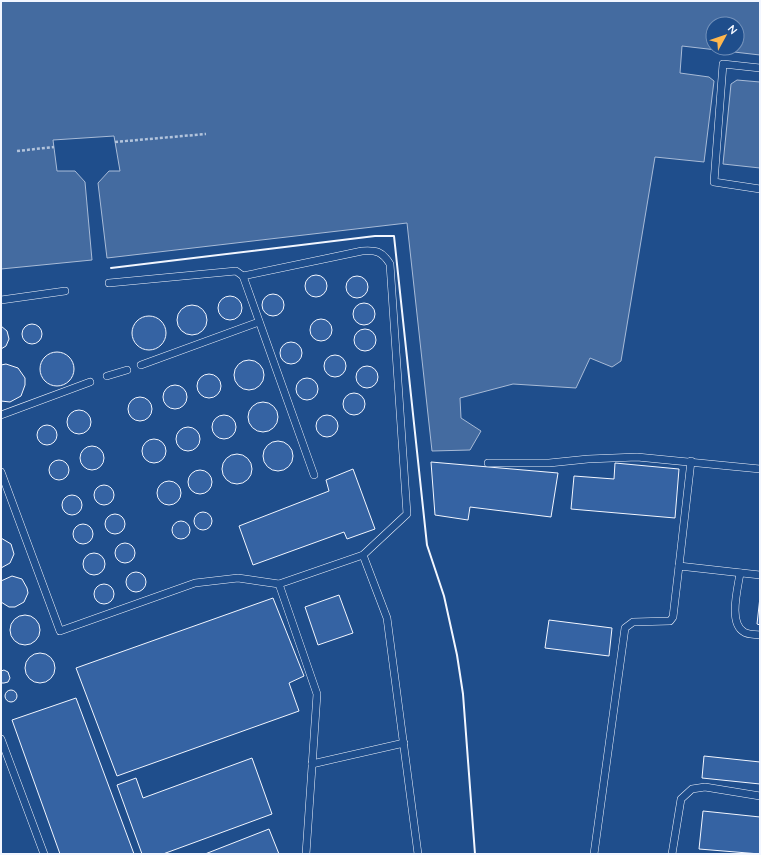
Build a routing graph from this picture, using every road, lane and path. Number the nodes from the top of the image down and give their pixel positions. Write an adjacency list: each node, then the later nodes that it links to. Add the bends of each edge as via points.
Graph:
1 (760, 68): 6 (lane, via 723,64 714,182)
2 (206, 134): 3 (path)
3 (115, 142)
4 (54, 147): 5 (path)
5 (17, 151)
6 (760, 189)
7 (243, 276): 8 (lane, via 236,271); 11 (lane); 22 (lane, via 362,251 375,250 383,254 390,264 407,514)
8 (109, 284)
9 (65, 291): 10 (lane)
10 (1, 300)
11 (259, 322): 12 (lane); 21 (lane)
12 (141, 365)
13 (127, 370): 14 (lane)
14 (107, 376)
15 (90, 382): 16 (lane)
16 (1, 415)
17 (691, 461): 18 (lane, via 637,457 549,463); 19 (lane); 23 (lane)
18 (488, 463)
19 (760, 469)
20 (1, 472): 26 (lane, via 60,631 195,583 238,578)
21 (314, 475)
22 (363, 554): 26 (lane); 29 (lane, via 387,618)
23 (679, 566): 24 (lane); 35 (lane, via 673,617 670,622 633,622 626,628)
24 (740, 573): 25 (lane); 27 (lane, via 735,618 738,627 745,633)
25 (760, 575)
26 (279, 584): 30 (lane, via 317,694)
27 (760, 635)
28 (1, 739): 32 (lane)
29 (404, 743): 30 (lane); 34 (lane)
30 (312, 764): 33 (lane)
31 (760, 796): 36 (lane, via 705,787 692,790 681,799)
32 (44, 854)
33 (306, 854)
34 (418, 854)
35 (594, 854)
36 (672, 854)

